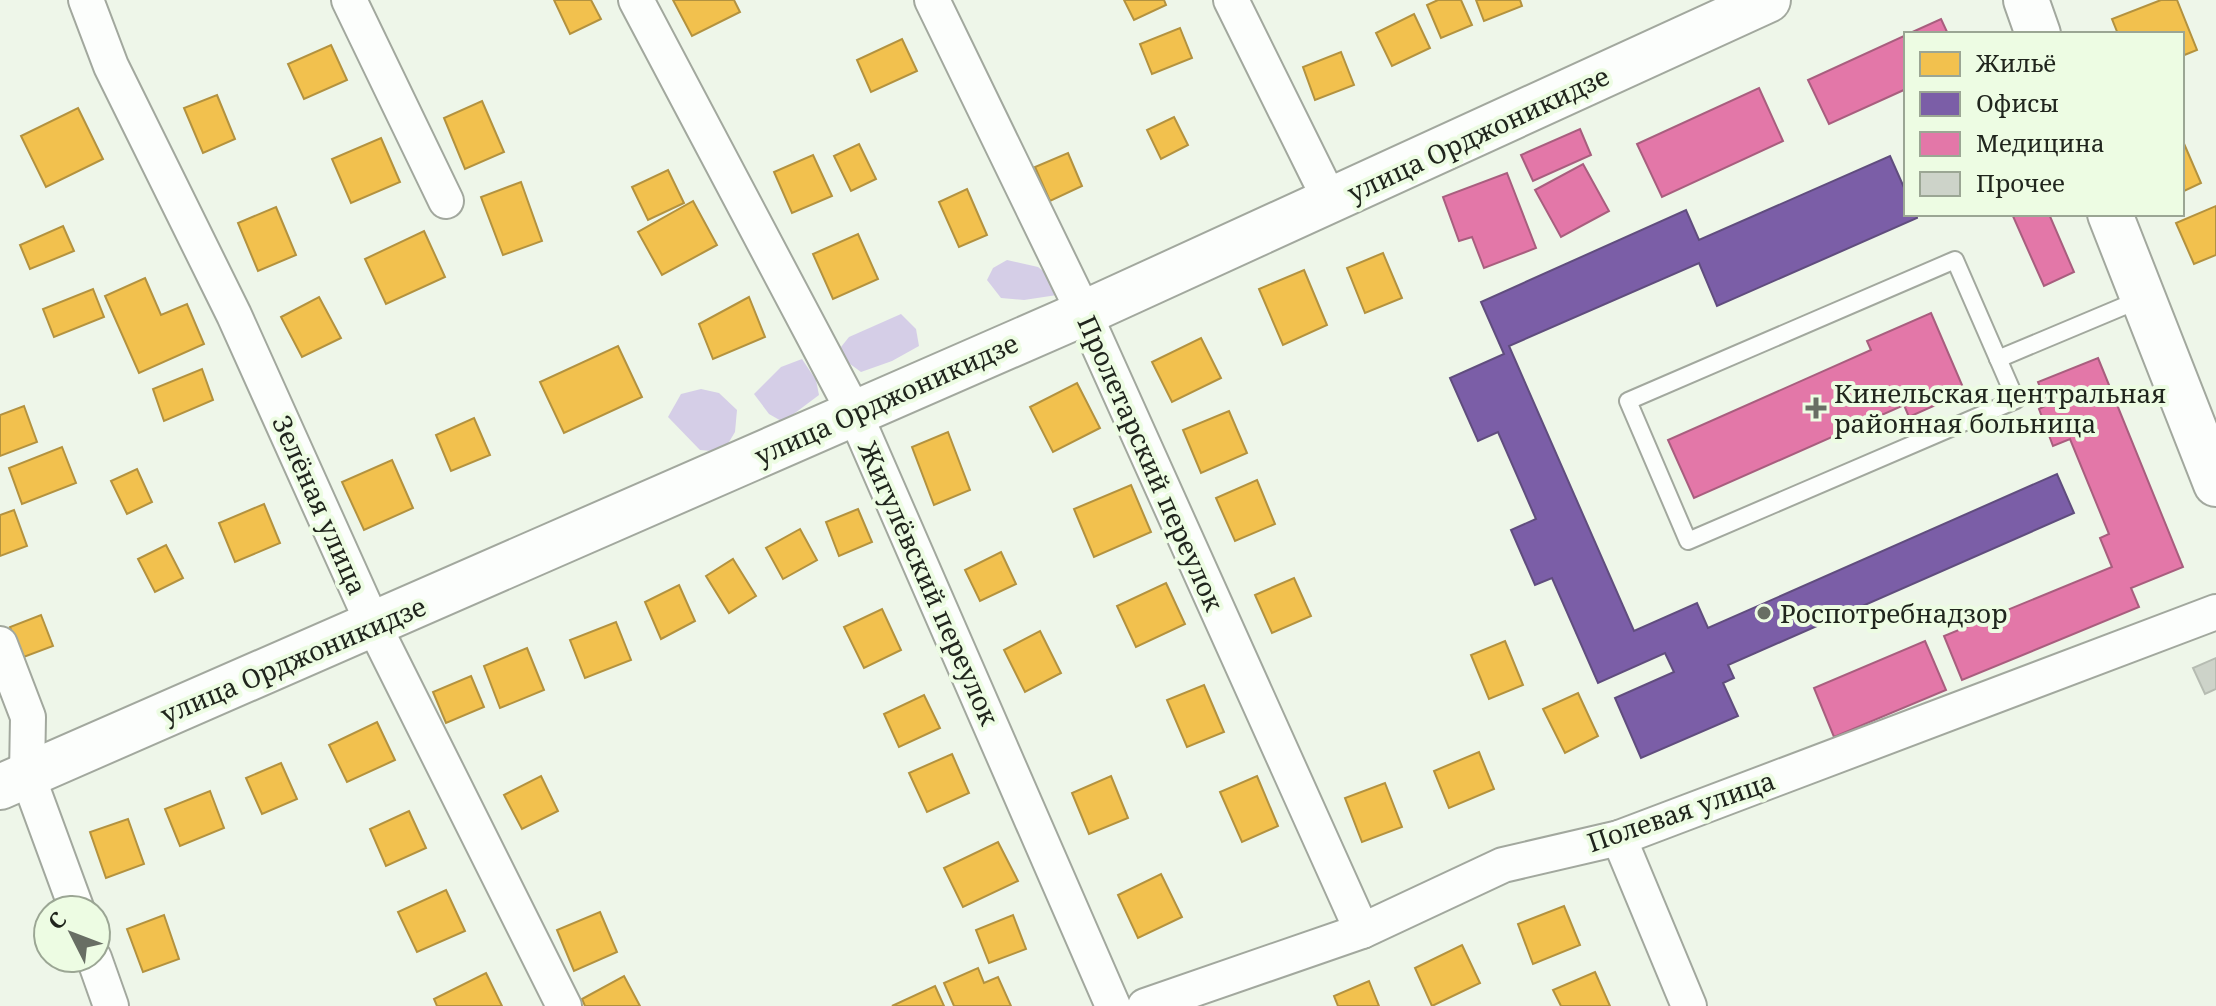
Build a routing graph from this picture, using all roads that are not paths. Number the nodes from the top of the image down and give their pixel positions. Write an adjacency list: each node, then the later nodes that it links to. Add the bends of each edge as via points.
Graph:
1 (86, 0): 18 (street, Зелёная улица, via 111,66 234,315)
2 (349, 0): 9 (street)
3 (636, 0): 15 (street, Жигулёвский переулок)
4 (932, 0): 13 (street, Пролетарский переулок)
5 (1231, 0): 10 (street)
6 (1768, 0): 10 (street, улица Орджоникидзе)
7 (2026, 0): 8 (street)
8 (2037, 32)
9 (446, 201)
10 (1331, 202): 13 (street, улица Орджоникидзе)
11 (2111, 216): 12 (street)
12 (2144, 298): 14 (lane); 16 (street)
13 (1084, 313): 15 (street, улица Орджоникидзе); 23 (street, Пролетарский переулок)
14 (1998, 359): 14 (lane, via 2016,400 1688,541 1628,401 1955,260)
15 (854, 412): 18 (street, улица Орджоникидзе); 27 (street, Жигулёвский переулок)
16 (2216, 484)
17 (2216, 612): 21 (street, Полевая улица)
18 (374, 626): 20 (street, улица Орджоникидзе); 26 (street, Зелёная улица)
19 (0, 644): 20 (street, via 28,717)
20 (14, 781): 22 (street)
21 (1619, 838): 23 (street, Полевая улица, via 1503,865); 29 (street)
22 (69, 894)
23 (1362, 931): 28 (street, Полевая улица)
24 (100, 974): 25 (street)
25 (111, 1006)
26 (564, 1006)
27 (1113, 1006)
28 (1145, 1006)
29 (1689, 1006)

